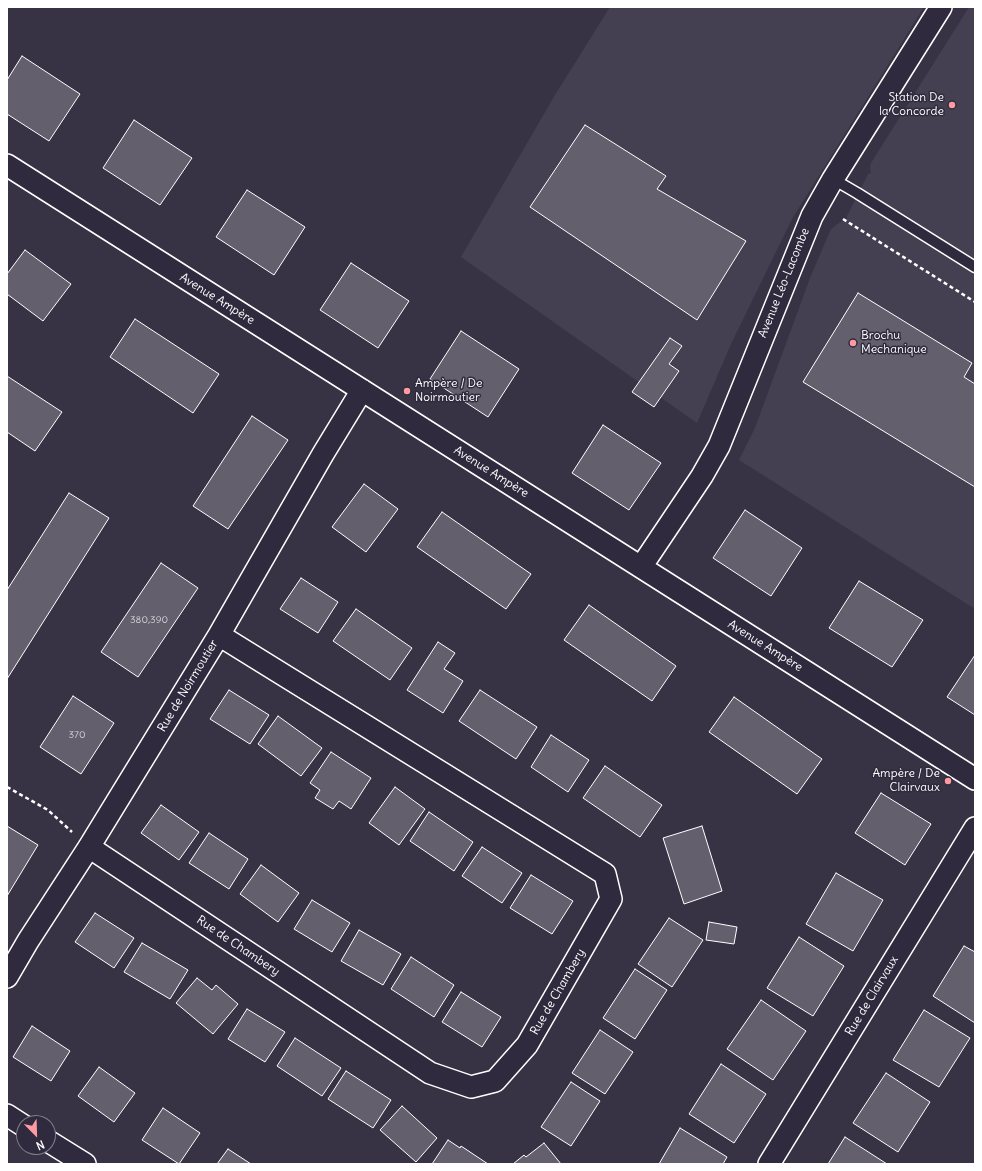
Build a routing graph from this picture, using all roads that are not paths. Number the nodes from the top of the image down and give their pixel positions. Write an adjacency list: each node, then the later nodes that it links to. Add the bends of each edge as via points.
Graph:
1 (941, 7): 3 (street, Avenue Léo-Lacombe)
2 (7, 165): 5 (street, Avenue Ampère)
3 (833, 179): 4 (lane); 6 (street, Avenue Léo-Lacombe, via 807,226 719,446)
4 (975, 268)
5 (362, 390): 6 (street, Avenue Ampère); 7 (street, Rue de Noirmoutier)
6 (641, 567): 8 (street, Avenue Ampère)
7 (219, 635): 10 (street, Rue de Noirmoutier); 10 (street, Rue de Chambery, via 605,874 611,899 527,1045 495,1081 471,1087 430,1073)
8 (975, 779)
9 (975, 828): 16 (street, Rue de Clairvaux)
10 (89, 847): 11 (street, Rue de Noirmoutier)
11 (7, 977)
12 (7, 1115): 13 (street)
13 (16, 1121)
14 (56, 1146): 15 (street)
15 (85, 1164)
16 (769, 1164)

